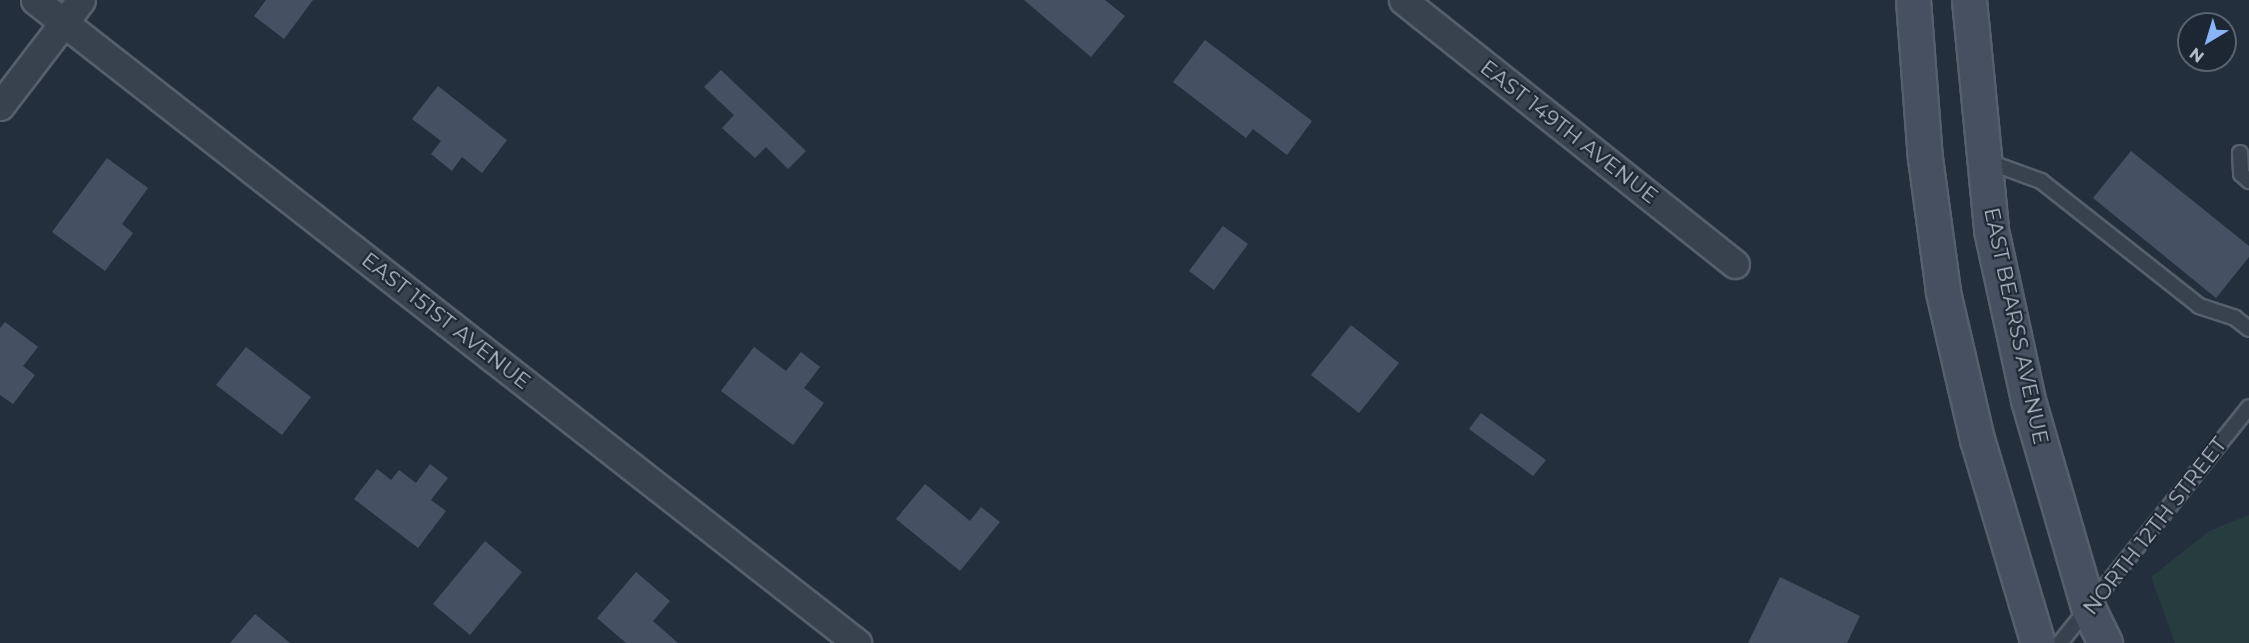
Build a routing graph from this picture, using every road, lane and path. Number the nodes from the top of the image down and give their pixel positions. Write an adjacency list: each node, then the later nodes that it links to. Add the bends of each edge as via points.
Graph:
1 (35, 0): 6 (street, EAST 151ST AVENUE)
2 (81, 0): 6 (street)
3 (1403, 0): 11 (street, EAST 149TH AVENUE)
4 (1913, 0): 16 (main road, via 1925,158 1943,292 1977,439)
5 (1969, 0): 9 (main road, EAST BEARSS AVENUE)
6 (64, 22): 7 (street); 15 (street, EAST 151ST AVENUE)
7 (0, 106)
8 (2240, 153): 10 (lane, via 2241,174)
9 (1983, 160): 12 (lane, via 2040,182 2199,306); 14 (main road, EAST BEARSS AVENUE, via 1991,230 2028,400)
10 (2249, 181)
11 (1736, 264)
12 (2247, 328)
13 (2249, 407): 14 (lane, NORTH 12TH STREET)
14 (2089, 610): 17 (lane, NORTH 12TH STREET); 18 (main road, EAST BEARSS AVENUE)
15 (852, 641)
16 (2038, 643)
17 (2060, 643)
18 (2105, 643)

